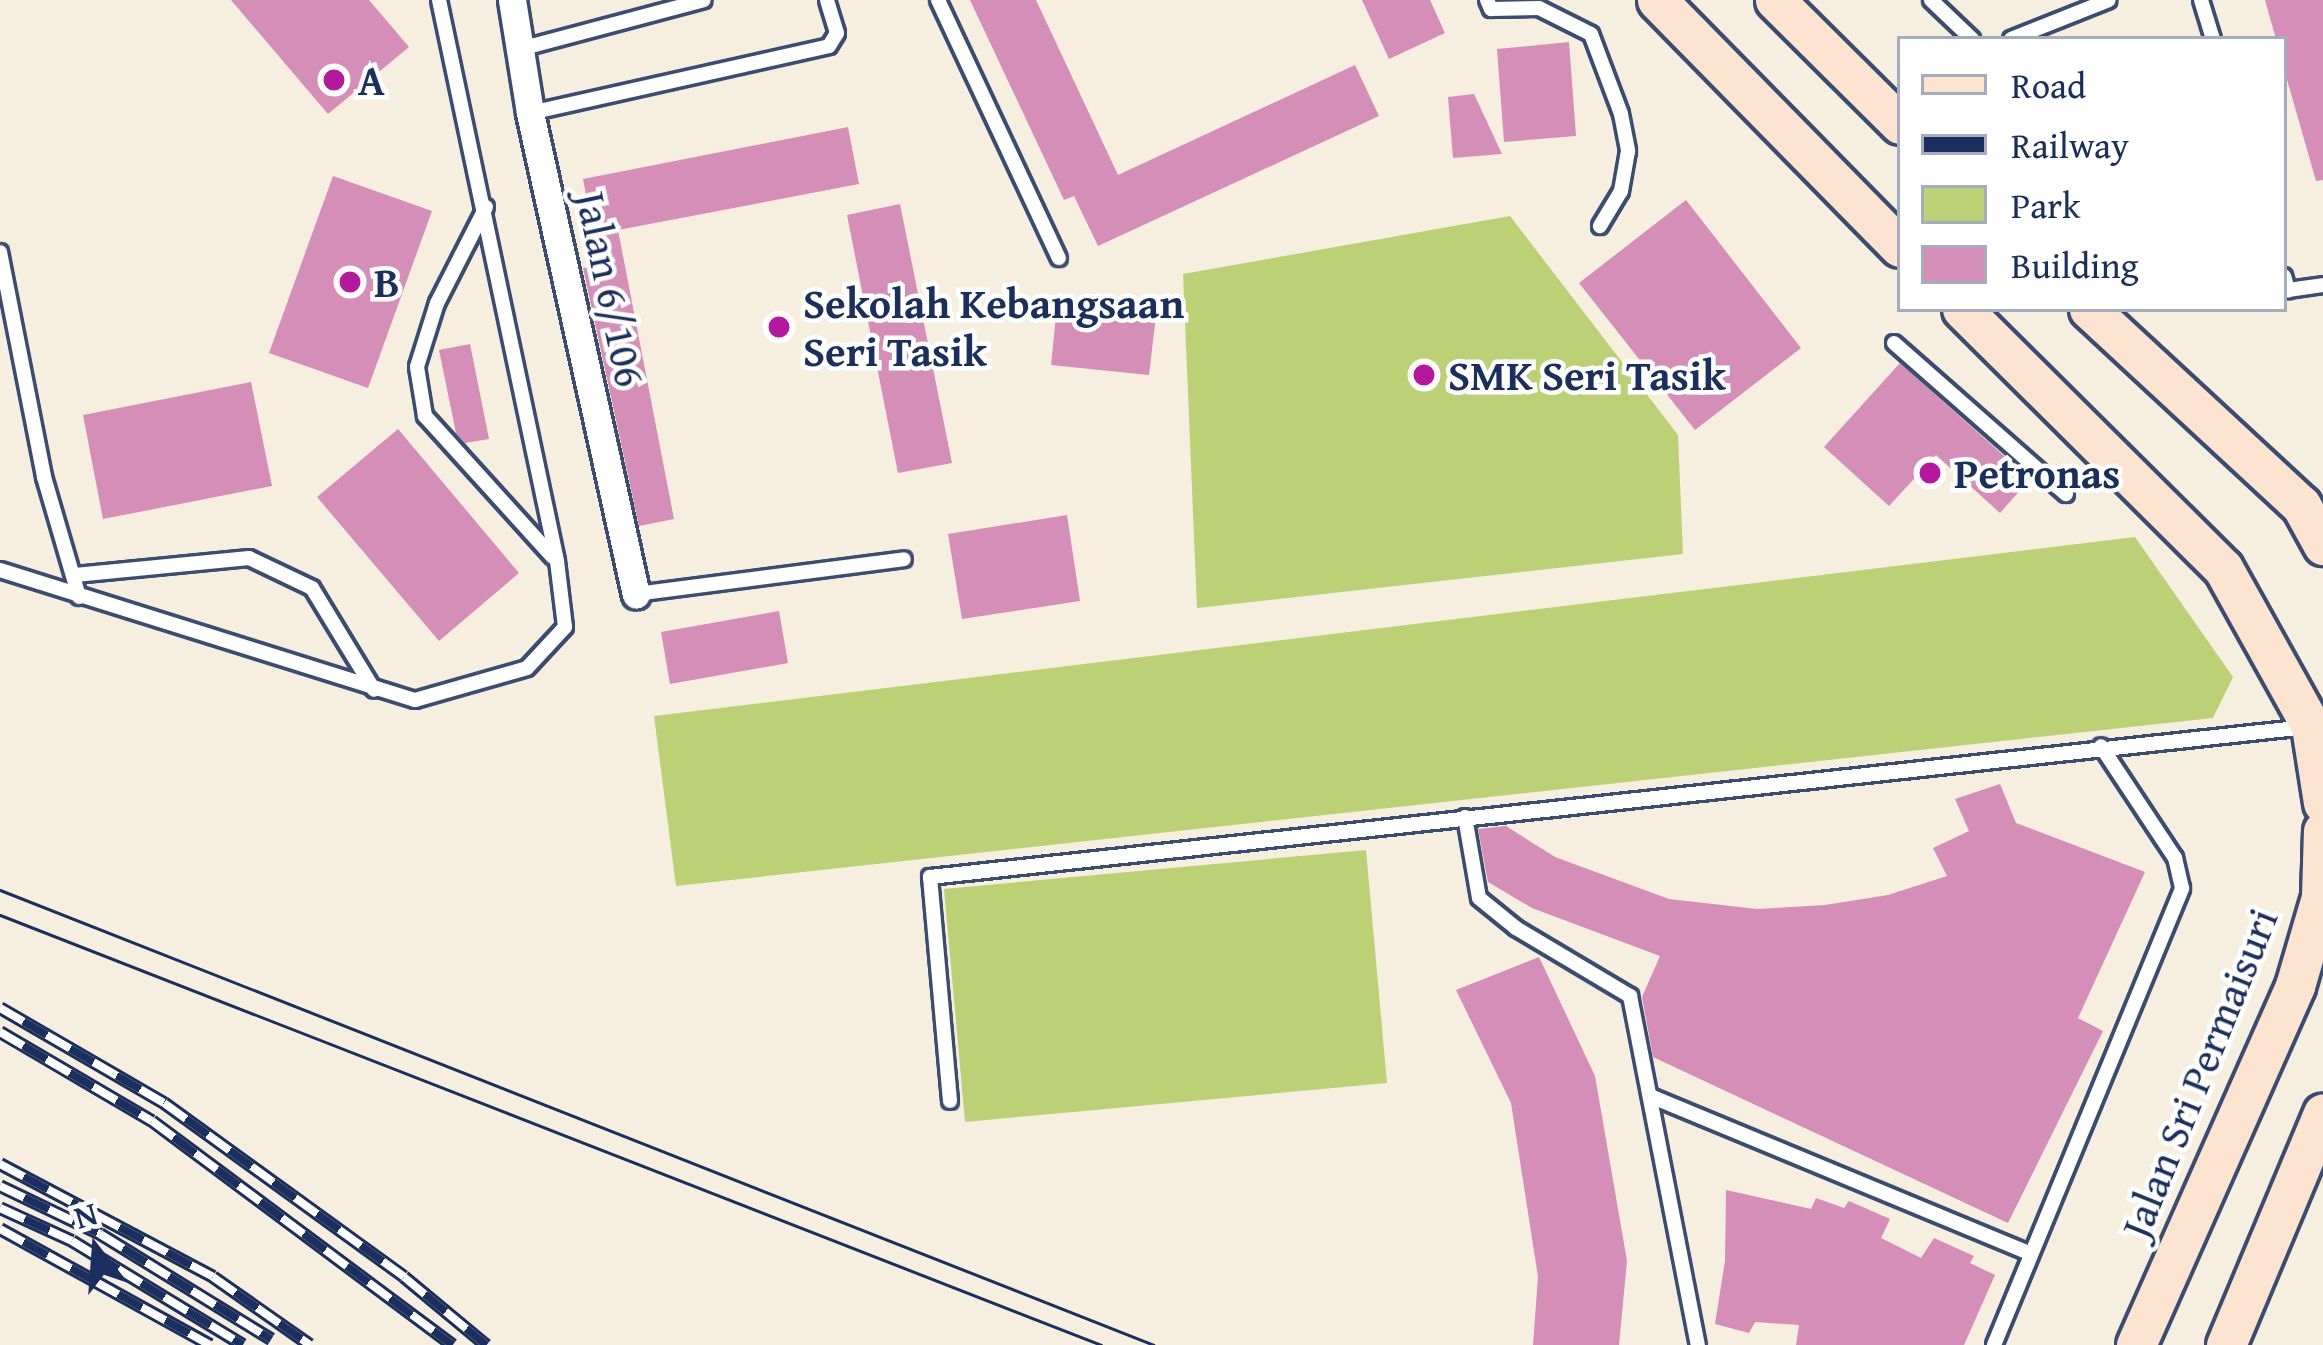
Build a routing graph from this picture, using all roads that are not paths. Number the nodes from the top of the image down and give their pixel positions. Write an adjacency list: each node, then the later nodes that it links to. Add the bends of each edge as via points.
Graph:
1 (512, 0): 15 (street, Jalan 6/106)
2 (704, 0): 15 (lane)
3 (827, 0): 16 (lane, via 837,33 830,46)
4 (938, 0): 22 (lane)
5 (1487, 0): 19 (lane, via 1491,9 1539,8 1591,34 1628,151 1621,191)
6 (1657, 0): 20 (main road)
7 (1775, 0): 17 (main road)
8 (1931, 0): 12 (lane)
9 (2109, 0): 13 (lane)
10 (2201, 0): 14 (lane)
11 (434, 3): 18 (lane)
12 (1969, 36)
13 (2019, 36)
14 (2212, 36)
15 (520, 49): 16 (street, Jalan 6/106)
16 (530, 113): 34 (street, Jalan 6/106)
17 (1897, 121)
18 (486, 207): 31 (lane); 31 (lane, via 436,303 417,367 425,416)
19 (1600, 226)
20 (1897, 244)
21 (0, 252): 33 (lane, via 44,477)
22 (1060, 258)
23 (2323, 285): 24 (lane)
24 (2287, 287)
25 (1965, 312): 37 (main road, via 2223,568)
26 (2092, 312): 29 (main road, via 2301,505)
27 (1894, 343): 28 (lane)
28 (2066, 494)
29 (2323, 545)
30 (904, 559): 34 (lane)
31 (556, 561): 36 (lane, via 565,627 527,668 415,700)
32 (0, 571): 35 (lane)
33 (76, 575): 35 (lane); 36 (lane, via 250,558 312,588)
34 (635, 594)
35 (80, 598): 36 (lane)
36 (374, 690)
37 (2312, 726): 38 (lane); 39 (main road)
38 (2101, 746): 40 (lane); 46 (lane, via 2174,858 2182,888)
39 (2323, 803)
40 (1465, 817): 43 (lane, via 1479,898 1630,996); 44 (lane, via 930,877)
41 (2323, 831): 42 (main road, Jalan Sri Permaisuri)
42 (2319, 925): 49 (main road, Jalan Sri Permaisuri)
43 (1650, 1096): 46 (lane); 47 (lane)
44 (950, 1101)
45 (2323, 1113): 50 (main road)
46 (2031, 1254): 48 (lane)
47 (1698, 1345)
48 (1994, 1345)
49 (2136, 1345)
50 (2226, 1345)

